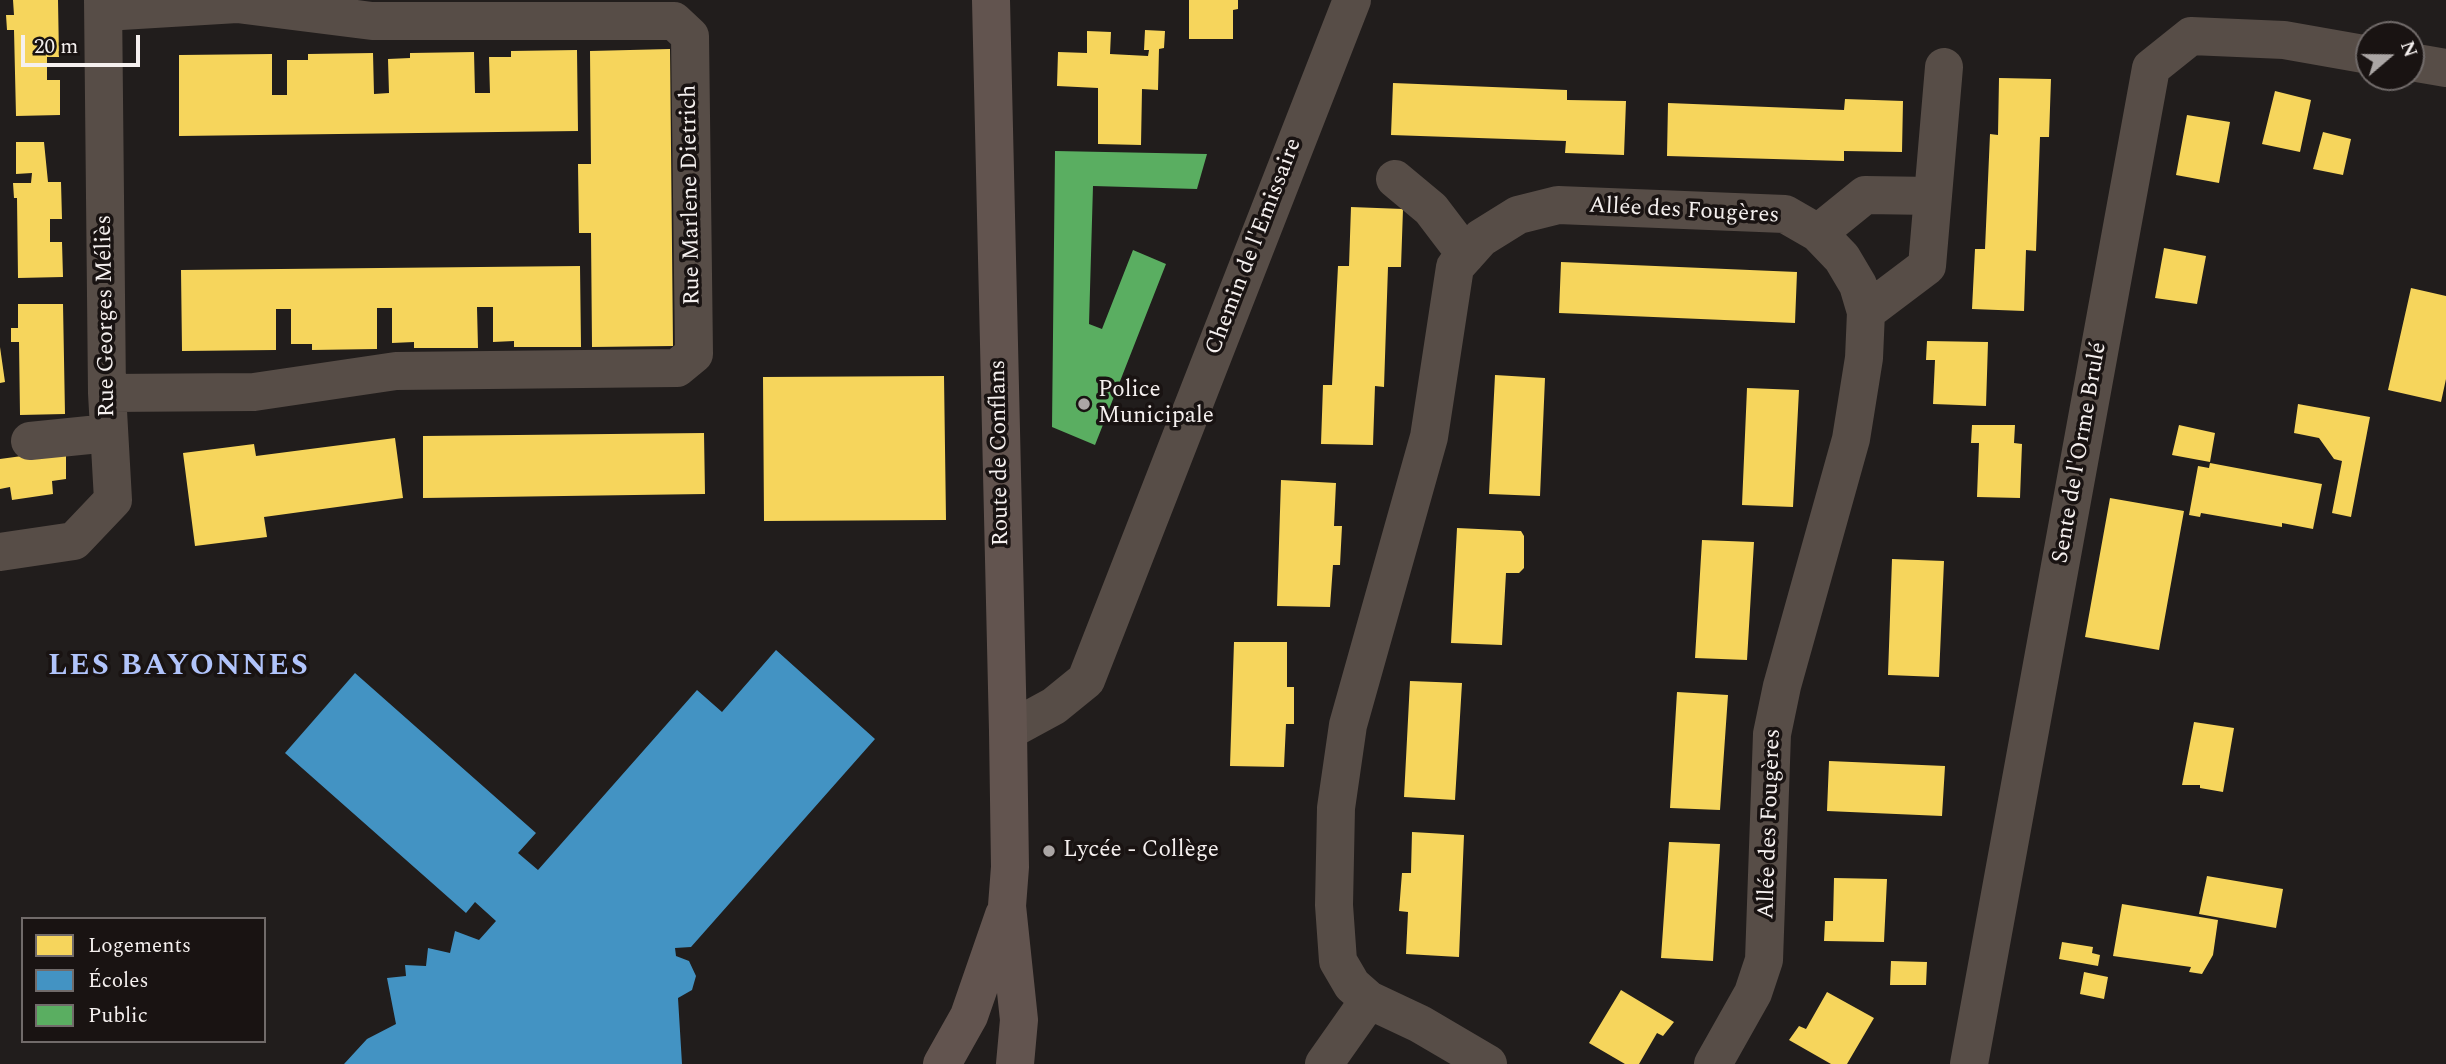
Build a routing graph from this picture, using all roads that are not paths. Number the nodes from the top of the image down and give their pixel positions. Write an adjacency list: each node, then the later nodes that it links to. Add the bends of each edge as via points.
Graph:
1 (991, 0): 17 (main road, Route de Conflans)
2 (1352, 0): 17 (street, Chemin de l'Emissaire, via 1086,680 1054,706)
3 (103, 4): 13 (street, Rue Georges Méliès); 13 (street, Rue Marlene Dietrich, via 121,11 237,4 372,21 674,21 690,36 694,354 677,368 396,371 254,392)
4 (2355, 53): 25 (street, Sente de l'Orme Brulé, via 2284,40 2191,36 2151,68)
5 (2425, 64): 7 (street)
6 (1944, 67): 9 (street)
7 (2446, 68)
8 (1395, 178): 11 (street, via 1431,209)
9 (1933, 196): 10 (street, via 1866,195); 12 (street, via 1927,266)
10 (1818, 233): 11 (street, Allée des Fougères, via 1785,214 1558,205 1518,215 1481,238); 12 (street, Allée des Fougères, via 1843,258)
11 (1466, 255): 19 (street, Allée des Fougères, via 1455,267 1429,437 1348,725 1336,808 1338,961 1352,985)
12 (1866, 312): 24 (street, Allée des Fougères, via 1851,439 1772,734 1764,960 1753,993)
13 (107, 393): 14 (street, Rue Georges Méliès)
14 (109, 433): 15 (street); 16 (street, Rue Georges Méliès, via 113,500 74,541)
15 (30, 441)
16 (0, 552)
17 (1008, 731): 18 (main road, Route de Conflans)
18 (1007, 906): 20 (main road, via 969,1016); 21 (main road, via 1019,1020)
19 (1369, 1000): 22 (street); 23 (street, Allée des Fougères)
20 (942, 1064)
21 (1015, 1064)
22 (1324, 1064)
23 (1488, 1064)
24 (1713, 1064)
25 (1969, 1064)

